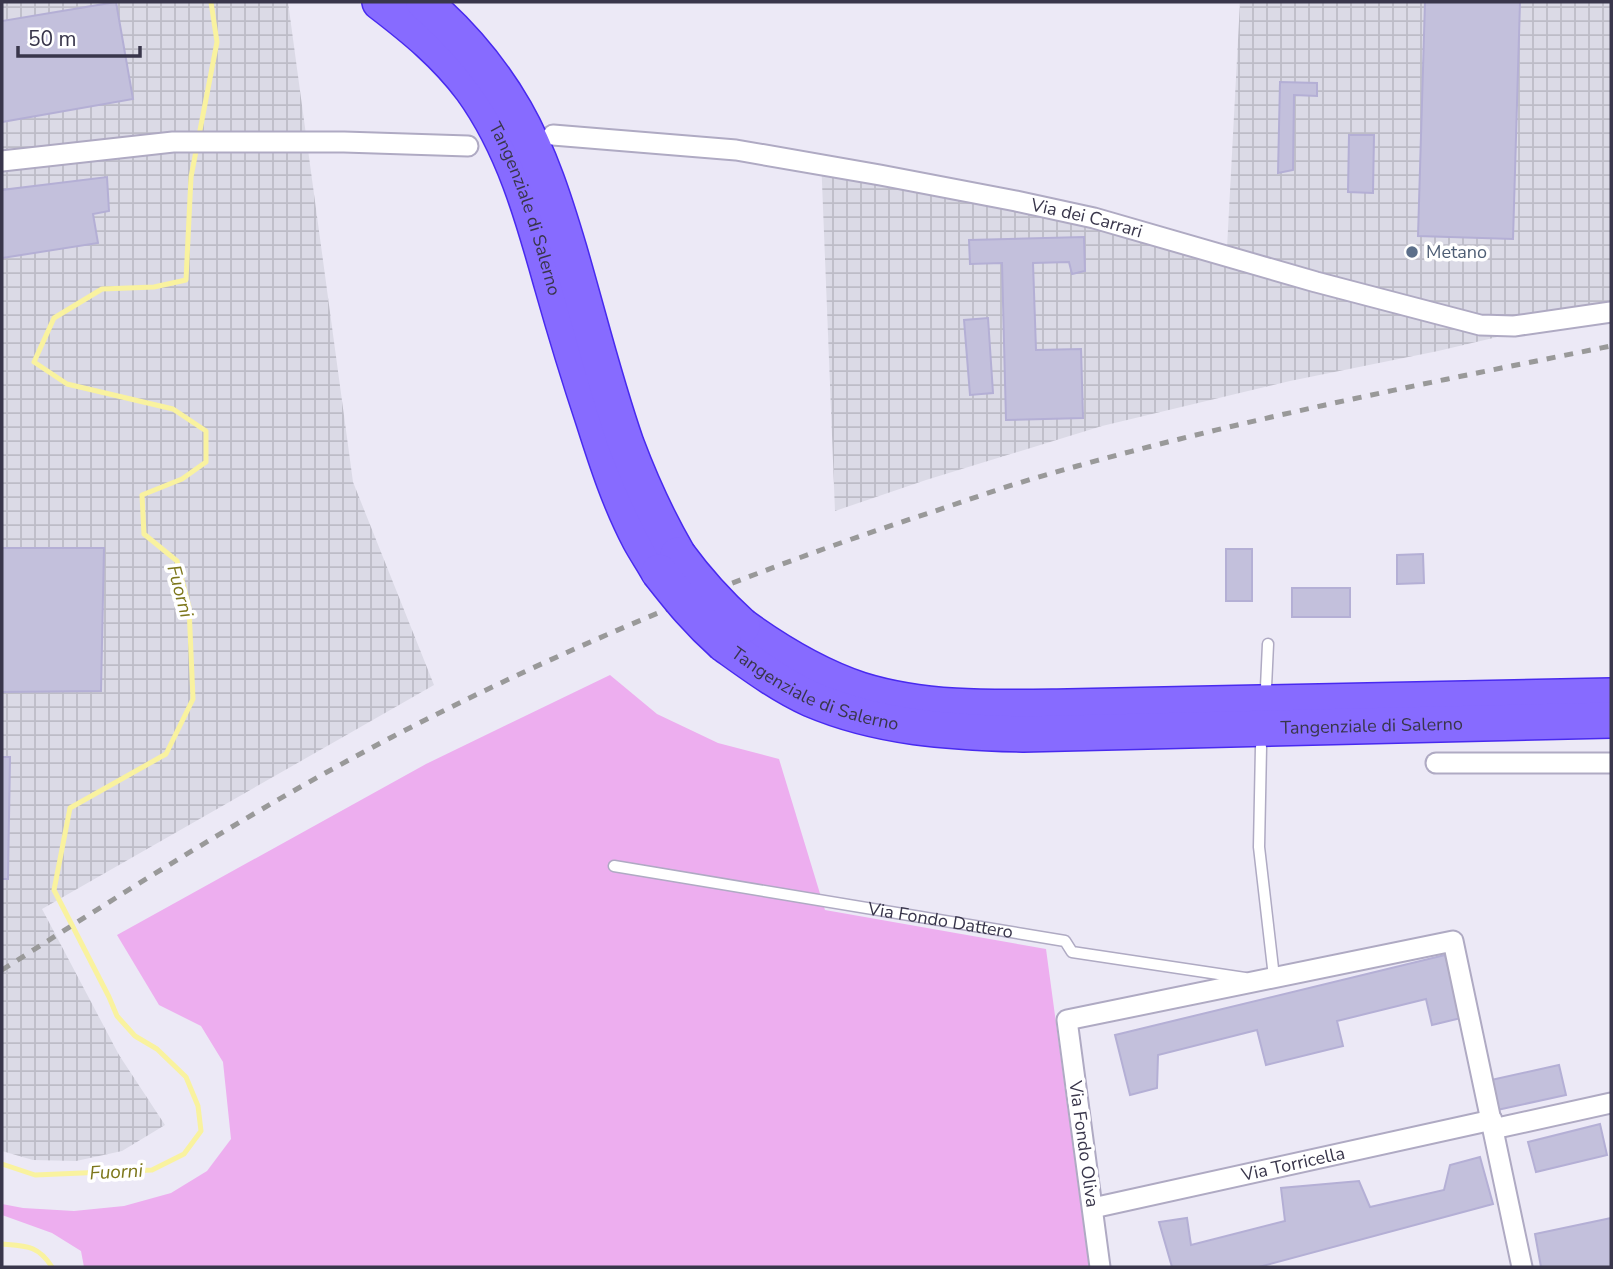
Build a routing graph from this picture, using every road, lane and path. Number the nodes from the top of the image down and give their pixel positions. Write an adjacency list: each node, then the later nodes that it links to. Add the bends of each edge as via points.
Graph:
1 (380, 2): 7 (highway, Tangenziale di Salerno, via 435,46 474,91 500,134 533,219 611,476 640,540)
2 (424, 2): 7 (highway, Tangenziale di Salerno, via 464,40 493,77 539,160 626,443)
3 (553, 135): 6 (street, Via dei Carrari, via 736,150 1016,201 1094,218 1480,325 1514,326)
4 (468, 146): 5 (street, via 173,142)
5 (2, 161)
6 (1611, 312)
7 (669, 563): 8 (highway, Tangenziale di Salerno, bridge, via 693,575 718,605)
8 (733, 635): 11 (highway, Tangenziale di Salerno, via 859,690 934,705 1068,707); 12 (highway, Tangenziale di Salerno, via 757,667 810,698 875,721 936,730 1023,734)
9 (1268, 644): 10 (lane)
10 (1266, 687)
11 (1611, 696)
12 (1611, 720)
13 (1261, 747): 17 (lane, via 1259,847)
14 (1436, 763): 15 (street)
15 (1611, 763)
16 (614, 866): 17 (lane, Via Fondo Dattero, via 1065,941 1072,952)
17 (1267, 979): 18 (street, Via Fondo Dattero); 20 (street, Via Fondo Dattero, via 1454,941)
18 (1067, 1020): 21 (street, Via Fondo Oliva)
19 (1611, 1103): 20 (street)
20 (1492, 1124): 21 (street, Via Torricella); 23 (street, Via Fondo Dattero)
21 (1093, 1208): 22 (street, Via Fondo Oliva)
22 (1100, 1267)
23 (1522, 1267)

